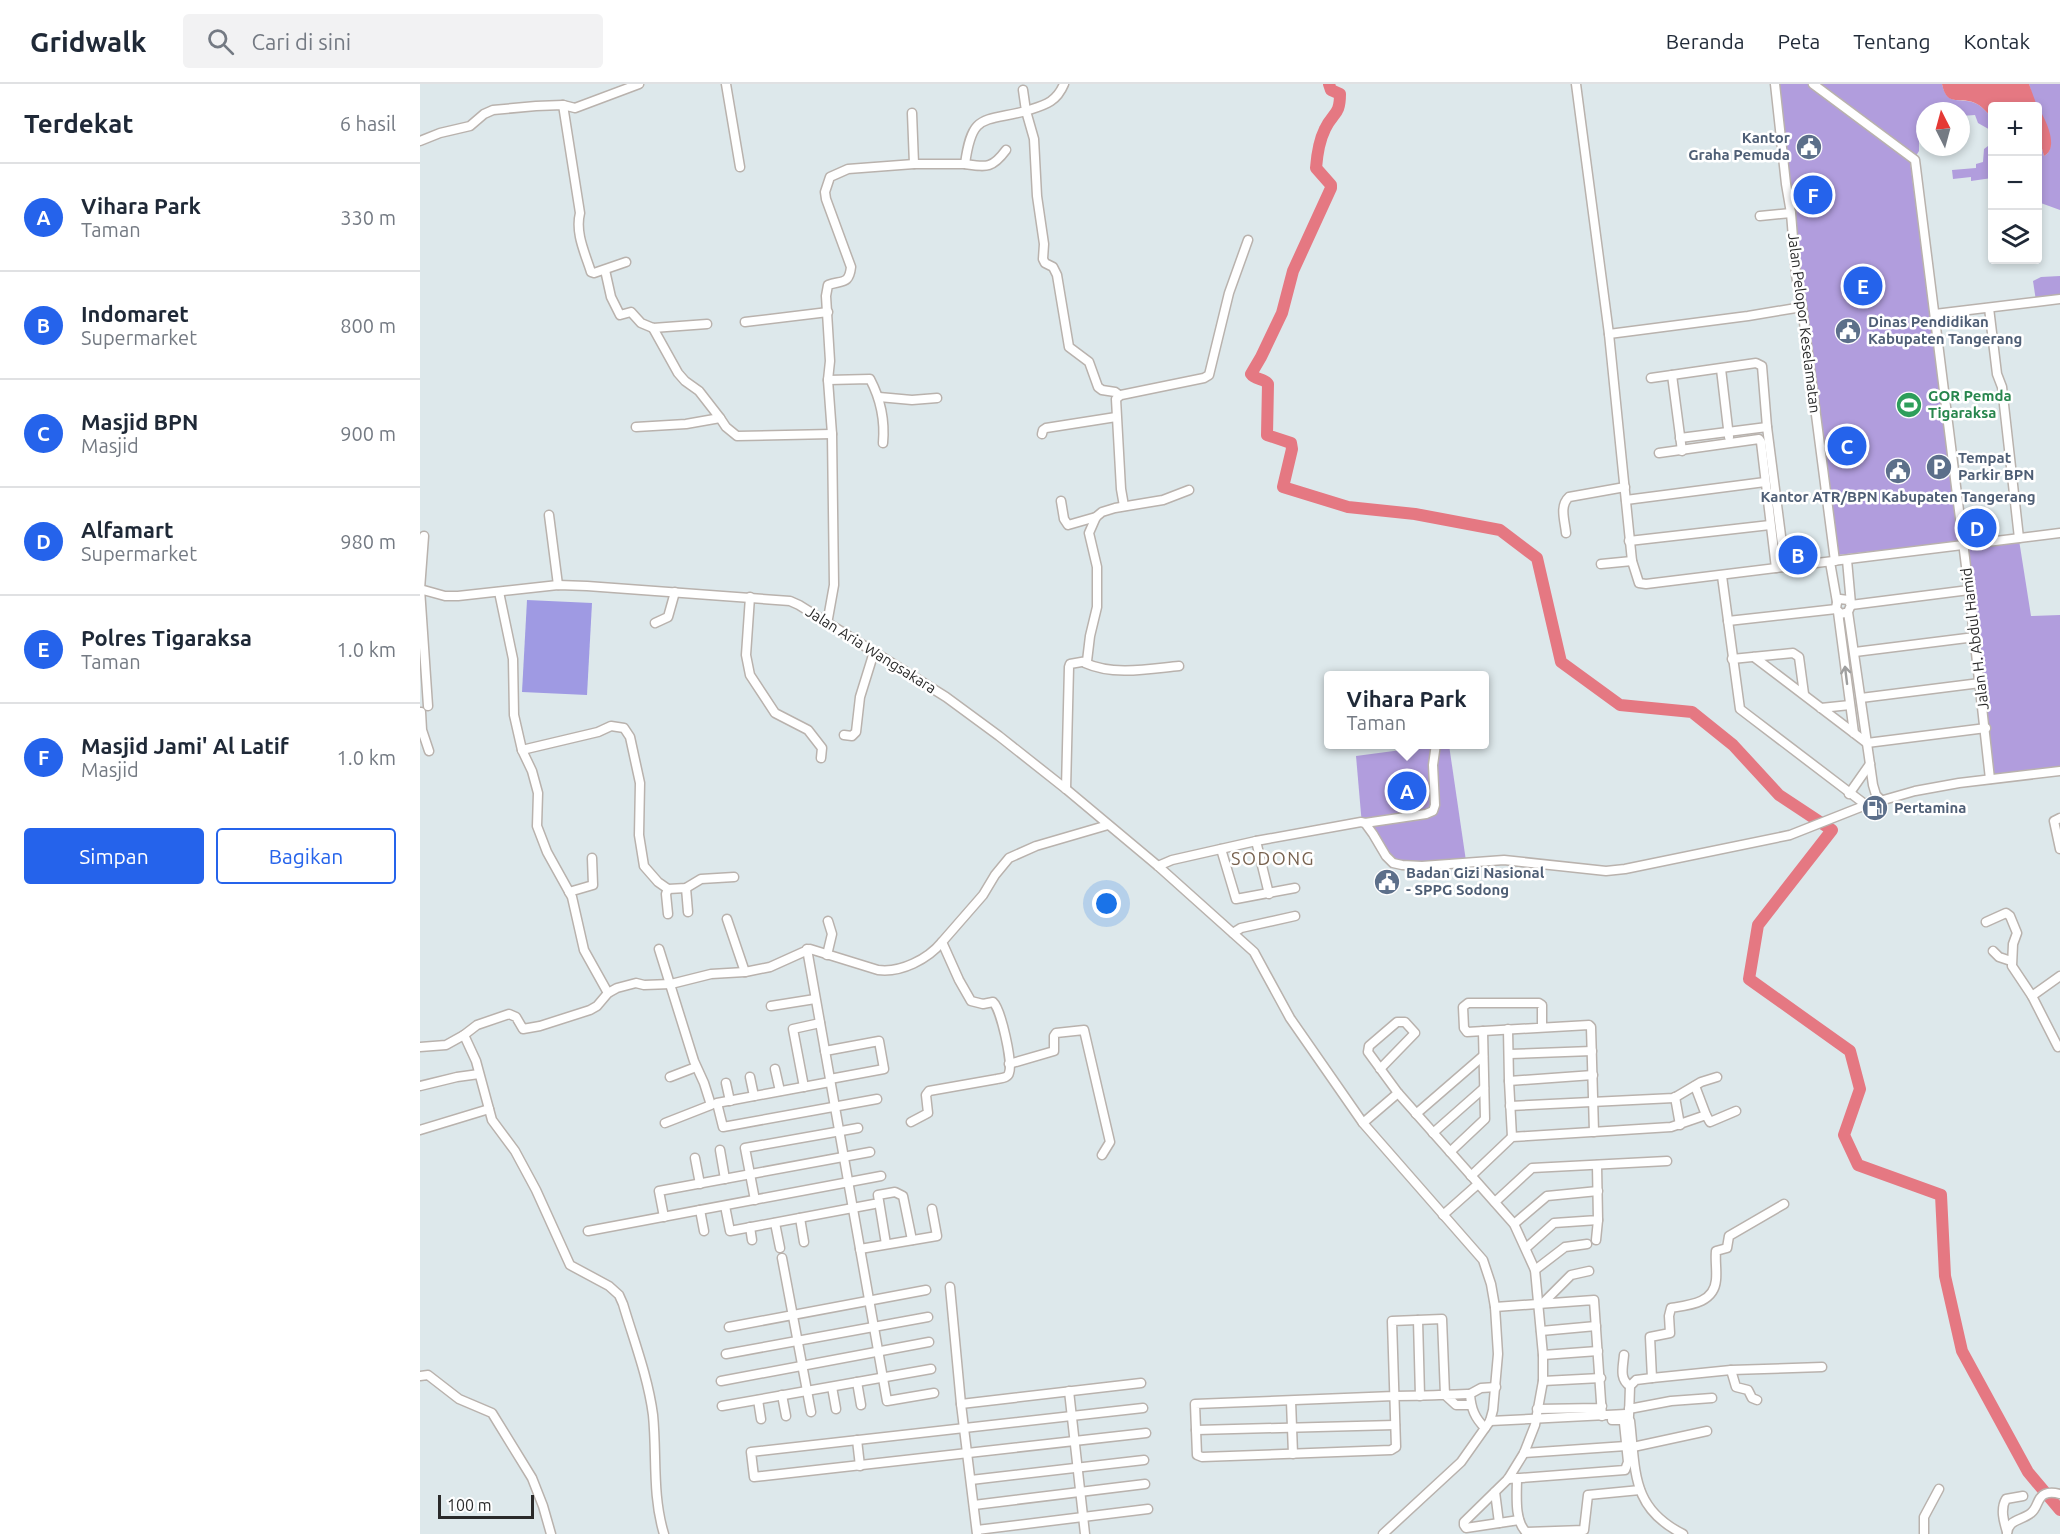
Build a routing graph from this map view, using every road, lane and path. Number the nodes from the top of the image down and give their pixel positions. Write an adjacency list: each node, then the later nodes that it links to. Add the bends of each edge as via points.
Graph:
1 (639, 84): 7 (street)
2 (726, 84): 18 (street)
3 (1064, 84): 10 (street, via 1051,103)
4 (1576, 84): 32 (street)
5 (1775, 84): 19 (street, Jalan Pelopor Keselamatan)
6 (1813, 84): 28 (street, Jalan H. Abdul Hamid, via 1915,160)
7 (626, 86): 9 (street, via 585,105)
8 (1023, 90): 10 (street)
9 (563, 105): 12 (street, via 493,110 470,126); 23 (street, via 582,249 592,273)
10 (1026, 111): 17 (street, via 978,124 970,135); 37 (street, via 1034,139 1043,259 1057,275 1069,346 1089,362 1098,387)
11 (912, 113): 16 (street)
12 (440, 133): 13 (street); 14 (street)
13 (420, 135)
14 (420, 141)
15 (1006, 150): 17 (street, via 985,167)
16 (914, 164): 17 (street); 27 (street, via 848,169 830,177 825,192 851,267 847,279 827,287)
17 (965, 164)
18 (740, 167)
19 (1791, 213): 20 (street); 25 (street, Jalan Pelopor Keselamatan)
20 (1760, 216)
21 (1248, 240): 37 (street, via 1209,375)
22 (626, 262): 23 (street)
23 (605, 270): 31 (street, via 619,315 631,312 641,323)
24 (2060, 299): 26 (street)
25 (1802, 307): 32 (street); 70 (street, Jalan Pelopor Keselamatan)
26 (1989, 308): 28 (street); 65 (street)
27 (828, 312): 29 (street); 36 (street)
28 (1935, 314): 67 (street, Jalan H. Abdul Hamid)
29 (746, 322)
30 (707, 324): 31 (street)
31 (653, 328): 41 (street, via 678,373 699,390)
32 (1609, 334): 53 (street)
33 (1721, 369): 34 (street); 43 (street, via 1756,363 1762,366); 44 (street)
34 (1672, 375): 35 (street); 47 (street)
35 (1651, 378)
36 (828, 380): 38 (street, via 870,379); 45 (street)
37 (1119, 395): 40 (street, via 1115,401)
38 (879, 398): 39 (street); 48 (street)
39 (937, 399)
40 (1116, 417): 46 (street, via 1046,428); 57 (street)
41 (720, 418): 42 (street); 45 (street, via 736,436)
42 (636, 427)
43 (1767, 427): 44 (street); 58 (street)
44 (1729, 432): 47 (street); 49 (street)
45 (832, 434): 84 (street, via 834,585)
46 (1042, 434)
47 (1680, 438): 50 (street)
48 (883, 443)
49 (1730, 443): 50 (street); 52 (street, via 1759,439)
50 (1682, 451): 51 (street)
51 (1659, 453)
52 (1765, 482): 56 (street); 58 (street)
53 (1624, 487): 56 (street); 62 (street, via 1569,497 1563,509)
54 (1189, 490): 57 (street, via 1163,500)
55 (1060, 501): 60 (street, via 1068,525)
56 (1626, 501): 66 (street)
57 (1124, 506): 60 (street)
58 (1772, 507): 61 (street); 72 (street)
59 (549, 515): 74 (street)
60 (1096, 517): 90 (street, via 1089,533 1097,567 1097,607)
61 (1770, 525): 66 (street); 72 (street)
62 (1566, 533)
63 (2060, 533): 65 (street)
64 (424, 536): 75 (street)
65 (2019, 538): 67 (street)
66 (1629, 541): 69 (street)
67 (1964, 545): 68 (street); 76 (street, Jalan H. Abdul Hamid)
68 (1847, 560): 70 (street); 80 (street)
69 (1632, 561): 71 (street); 73 (street, via 1641,584)
70 (1833, 562): 72 (street); 81 (street, Jalan Pelopor Keselamatan)
71 (1601, 564)
72 (1780, 568): 73 (street)
73 (1722, 576): 82 (street)
74 (558, 585): 77 (street, Jalan Aria Wangsakara); 78 (street, Jalan Aria Wangsakara)
75 (420, 589): 77 (street, Jalan Aria Wangsakara, via 445,596); 97 (street)
76 (1970, 590): 80 (street); 85 (street, Jalan H. Abdul Hamid)
77 (499, 592): 104 (street, via 513,659 514,715)
78 (675, 592): 79 (street, Jalan Aria Wangsakara); 83 (street, via 668,617)
79 (750, 597): 84 (street, Jalan Aria Wangsakara, via 790,601); 106 (street, via 746,655 750,675 775,712 811,733 822,748)
80 (1850, 607): 81 (street, via 1841,614); 81 (street, via 1844,599); 87 (street)
81 (1837, 608): 82 (street); 95 (street, Jalan Pelopor Keselamatan, one-way to 81)
82 (1728, 621): 89 (street)
83 (655, 623)
84 (827, 624): 86 (street, Jalan Aria Wangsakara)
85 (1975, 637): 87 (street); 92 (street, Jalan H. Abdul Hamid)
86 (874, 652): 101 (street, via 860,697 856,732); 111 (street, Jalan Aria Wangsakara, via 946,697)
87 (1855, 652): 94 (street)
88 (1754, 657): 89 (street); 93 (street); 93 (street, via 1797,655)
89 (1732, 659): 112 (street, via 1742,711)
90 (1085, 663): 91 (street, via 1127,670); 111 (street, via 1069,667)
91 (1179, 666)
92 (1980, 683): 94 (street); 99 (street, Jalan H. Abdul Hamid)
93 (1804, 694): 96 (street)
94 (1861, 698): 102 (street)
95 (1850, 705): 96 (street); 100 (street, Jalan Pelopor Keselamatan)
96 (1821, 708): 100 (street)
97 (423, 710): 98 (street); 105 (street, via 422,730)
98 (436, 714)
99 (1986, 728): 102 (street); 109 (street, Jalan H. Abdul Hamid)
100 (1854, 733): 102 (street)
101 (844, 735)
102 (1867, 743): 107 (street)
103 (1435, 749): 116 (street, via 1433,811)
104 (522, 750): 126 (street, via 611,726 624,728 630,737 640,783 642,862); 127 (street, via 538,793 537,826)
105 (429, 751)
106 (821, 758)
107 (1869, 765): 112 (street); 113 (street, via 1874,790)
108 (2056, 771): 109 (street); 110 (street)
109 (1990, 779): 113 (street)
110 (2060, 780)
111 (1066, 789): 117 (street, Jalan Aria Wangsakara)
112 (1850, 794): 114 (street)
113 (1881, 800): 114 (street)
114 (1866, 805): 116 (street, via 1790,835 1606,871 1504,860 1402,865 1386,856)
115 (2060, 818): 120 (street, via 2054,821)
116 (1365, 823): 118 (street)
117 (1108, 825): 122 (street, Jalan Aria Wangsakara); 136 (street, via 1017,852)
118 (1256, 841): 119 (street); 128 (street)
119 (1221, 849): 122 (street); 128 (street, via 1236,899)
120 (2060, 849)
121 (592, 858): 127 (street, via 593,885)
122 (1158, 866): 135 (street, Jalan Aria Wangsakara)
123 (734, 877): 124 (street, via 701,879)
124 (686, 888): 126 (street); 129 (street)
125 (1295, 888): 128 (street)
126 (668, 889): 130 (street)
127 (569, 892): 145 (street, via 584,950)
128 (1269, 894)
129 (688, 912)
130 (668, 914)
131 (1295, 916): 135 (street)
132 (727, 919): 142 (street)
133 (828, 921): 140 (street, via 832,933)
134 (1986, 922): 141 (street, via 2006,913 2010,916 2017,933)
135 (1233, 933): 190 (street, Jalan Aria Wangsakara, via 1254,952 1290,1018)
136 (942, 942): 140 (street, via 916,963 889,970); 160 (street, via 971,1001 993,1002 997,1006)
137 (659, 949): 144 (street)
138 (807, 950): 140 (street); 142 (street, via 770,967); 147 (street)
139 (1993, 951): 141 (street)
140 (827, 955)
141 (2011, 961): 146 (street)
142 (745, 972): 144 (street, via 711,974)
143 (2060, 976): 146 (street)
144 (671, 984): 145 (street, via 636,983); 161 (street)
145 (608, 993): 153 (street, via 597,1006 540,1026 524,1029 509,1014 477,1025)
146 (2032, 996): 155 (street)
147 (816, 999): 148 (street); 149 (street)
148 (771, 1006)
149 (820, 1023): 156 (street); 174 (street, via 792,1029)
150 (1542, 1027): 151 (street); 152 (street, via 1539,1003 1468,1003 1463,1007 1465,1031); 157 (street, via 1589,1024)
151 (1508, 1029): 152 (street); 158 (street)
152 (1483, 1031): 159 (street)
153 (464, 1035): 154 (street, via 446,1045); 164 (street)
154 (420, 1047)
155 (2058, 1047)
156 (825, 1051): 169 (street); 169 (street, via 879,1041 884,1069)
157 (1592, 1051): 158 (street); 165 (street)
158 (1509, 1054): 170 (street)
159 (1483, 1056): 175 (street); 187 (street)
160 (1009, 1064): 189 (street, via 1007,1077 929,1091 928,1113); 202 (street, via 1054,1051 1056,1033 1084,1030 1110,1142)
161 (696, 1066): 166 (street); 191 (street, via 711,1105)
162 (775, 1069): 176 (street)
163 (1380, 1069): 163 (street, via 1415,1033 1402,1021 1367,1049); 177 (street)
164 (479, 1074): 172 (street); 185 (street)
165 (1593, 1075): 170 (street); 182 (street)
166 (670, 1077)
167 (750, 1077): 178 (street)
168 (1717, 1077): 173 (street)
169 (830, 1080): 174 (street); 184 (street)
170 (1509, 1082): 183 (street)
171 (726, 1083): 181 (street)
172 (420, 1086)
173 (1695, 1086): 179 (street); 188 (street)
174 (804, 1087): 176 (street)
175 (1484, 1088): 197 (street); 201 (street, via 1485,1122)
176 (780, 1091): 178 (street)
177 (1398, 1094): 187 (street); 190 (street)
178 (754, 1096): 181 (street)
179 (1675, 1097): 182 (street); 192 (street)
180 (877, 1099): 184 (street)
181 (730, 1101): 184 (street, via 717,1103 723,1127)
182 (1594, 1102): 183 (street); 196 (street)
183 (1510, 1106): 198 (street)
184 (835, 1107): 195 (street)
185 (489, 1109): 194 (street); 339 (street, via 536,1190 570,1265 609,1287 623,1304 646,1374 653,1415 654,1487)
186 (1736, 1111): 188 (street, via 1710,1122)
187 (1416, 1114): 197 (street)
188 (1706, 1115): 192 (street)
189 (911, 1122)
190 (1363, 1123): 223 (street, Jalan Aria Wangsakara)
191 (665, 1124)
192 (1680, 1125): 196 (street)
193 (858, 1128): 195 (street)
194 (420, 1130)
195 (839, 1131): 203 (street); 207 (street, via 745,1148)
196 (1594, 1132): 198 (street)
197 (1433, 1133): 201 (street)
198 (1512, 1137): 209 (street)
199 (720, 1150): 210 (street)
200 (870, 1152): 203 (street)
201 (1450, 1152): 209 (street)
202 (1102, 1155)
203 (844, 1157): 207 (street); 211 (street)
204 (695, 1158): 212 (street)
205 (1667, 1161): 206 (street)
206 (1596, 1165): 214 (street); 216 (street, via 1532,1168)
207 (750, 1174): 210 (street); 215 (street)
208 (882, 1176): 211 (street)
209 (1471, 1176): 213 (street)
210 (725, 1179): 212 (street)
211 (848, 1183): 215 (street); 220 (street)
212 (700, 1184): 224 (street, via 659,1191)
213 (1478, 1184): 216 (street); 223 (street)
214 (1598, 1191): 226 (street); 228 (street, via 1547,1196)
215 (755, 1200): 219 (street)
216 (1496, 1202): 228 (street)
217 (874, 1204): 220 (street)
218 (1784, 1204): 270 (street, via 1731,1234 1727,1248 1716,1251 1716,1282 1709,1296 1671,1308 1670,1333 1650,1337)
219 (725, 1206): 222 (street); 229 (street, via 730,1231)
220 (853, 1208): 225 (street); 240 (street)
221 (932, 1209): 233 (street, via 937,1236)
222 (700, 1210): 224 (street); 231 (street)
223 (1443, 1215): 248 (street, Jalan Aria Wangsakara, via 1483,1260)
224 (664, 1217): 230 (street)
225 (800, 1218): 227 (street); 235 (street)
226 (1598, 1220): 234 (street); 239 (street, via 1554,1223)
227 (776, 1223): 229 (street); 238 (street)
228 (1514, 1224): 239 (street)
229 (750, 1227): 232 (street)
230 (588, 1231)
231 (704, 1232)
232 (752, 1240)
233 (912, 1240): 237 (street); 237 (street, via 903,1196 895,1192 878,1195)
234 (1596, 1240)
235 (804, 1242)
236 (1587, 1244): 242 (street, via 1564,1246)
237 (886, 1245): 240 (street)
238 (780, 1248)
239 (1526, 1248): 242 (street)
240 (860, 1249): 246 (street)
241 (782, 1258): 249 (street)
242 (1535, 1270): 247 (street)
243 (1589, 1271): 247 (street, via 1571,1275)
244 (950, 1287): 290 (street)
245 (926, 1290): 246 (street)
246 (869, 1301): 249 (street); 254 (street)
247 (1541, 1303): 248 (street); 252 (street, via 1592,1299); 255 (street)
248 (1495, 1306): 277 (street, Jalan Aria Wangsakara)
249 (793, 1315): 253 (street); 256 (street)
250 (928, 1317): 254 (street)
251 (1418, 1320): 283 (street, via 1442,1318); 284 (street, via 1392,1321); 285 (street)
252 (1596, 1326): 255 (street); 258 (street)
253 (729, 1327)
254 (874, 1327): 256 (street); 259 (street)
255 (1541, 1331): 261 (street)
256 (798, 1341): 260 (street); 263 (street)
257 (929, 1342): 259 (street)
258 (1598, 1351): 261 (street); 269 (street)
259 (878, 1352): 263 (street); 268 (street)
260 (726, 1354)
261 (1543, 1355): 271 (street)
262 (1624, 1355): 275 (street, via 1622,1377)
263 (802, 1366): 272 (street); 278 (street)
264 (1822, 1366): 266 (street)
265 (931, 1369): 268 (street)
266 (1731, 1370): 270 (street); 288 (street, via 1736,1387 1748,1390)
267 (420, 1376): 338 (street, via 428,1375 459,1399 492,1413 532,1478)
268 (883, 1378): 273 (street); 280 (street, via 887,1401)
269 (1601, 1378): 271 (street); 294 (street)
270 (1652, 1378): 275 (street, via 1636,1380)
271 (1542, 1380): 302 (street)
272 (721, 1381)
273 (857, 1382): 276 (street); 291 (street)
274 (1141, 1383): 279 (street)
275 (1630, 1386): 298 (street)
276 (832, 1387): 278 (street); 296 (street)
277 (1496, 1387): 281 (street); 304 (street, Jalan Aria Wangsakara)
278 (807, 1391): 282 (street); 297 (street)
279 (1069, 1391): 290 (street); 300 (street)
280 (934, 1393)
281 (1470, 1394): 283 (street); 292 (street)
282 (782, 1395): 287 (street); 299 (street)
283 (1445, 1395): 285 (street); 292 (street, via 1456,1406)
284 (1394, 1396): 285 (street); 289 (street); 305 (street)
285 (1420, 1396)
286 (1712, 1398): 298 (street, via 1671,1401)
287 (758, 1400): 293 (street); 303 (street)
288 (1757, 1400)
289 (1291, 1401): 307 (street); 308 (street, via 1195,1404)
290 (961, 1404): 306 (street)
291 (861, 1405)
292 (1471, 1405): 304 (street, via 1476,1420)
293 (722, 1406)
294 (1602, 1406): 301 (street); 302 (street)
295 (1143, 1408): 300 (street)
296 (836, 1410)
297 (811, 1412)
298 (1629, 1412): 301 (street); 313 (street)
299 (786, 1416)
300 (1071, 1416): 306 (street); 312 (street)
301 (1602, 1416): 302 (street)
302 (1536, 1418): 304 (street); 313 (street, via 1622,1420); 315 (street)
303 (761, 1419)
304 (1488, 1424): 341 (street, via 1461,1462)
305 (1395, 1425): 307 (street); 316 (street, via 1396,1447 1391,1450)
306 (964, 1428): 311 (street); 314 (street)
307 (1292, 1428): 308 (street); 316 (street)
308 (1196, 1430): 316 (street, via 1197,1455 1202,1457)
309 (1707, 1431): 313 (street)
310 (1146, 1433): 312 (street)
311 (857, 1440): 318 (street); 318 (street, via 751,1452 754,1478)
312 (1074, 1441): 314 (street); 319 (street)
313 (1630, 1446): 315 (street); 320 (street, via 1625,1470); 325 (street)
314 (967, 1453): 318 (street); 322 (street)
315 (1524, 1453): 321 (street)
316 (1293, 1454)
317 (1144, 1460): 319 (street)
318 (860, 1466)
319 (1078, 1468): 322 (street); 326 (street)
320 (1517, 1478): 321 (street); 333 (street)
321 (1508, 1479): 327 (street)
322 (971, 1480): 330 (street)
323 (1145, 1484): 326 (street)
324 (1939, 1489): 343 (street, via 1924,1517)
325 (1640, 1490): 336 (street, via 1588,1495 1584,1530); 342 (street, via 1649,1509)
326 (1080, 1492): 330 (street); 332 (street)
327 (1495, 1492): 334 (street); 334 (street, via 1464,1525 1466,1528)
328 (2060, 1494): 337 (street, via 2043,1495 2035,1510 2012,1522)
329 (2023, 1496): 337 (street, via 2006,1499 2004,1503)
330 (974, 1505): 335 (street)
331 (1148, 1509): 332 (street)
332 (1083, 1517): 335 (street); 340 (street)
333 (1519, 1520): 334 (street); 336 (street)
334 (1498, 1523)
335 (977, 1532)
336 (1527, 1533)
337 (2007, 1533)
338 (551, 1534)
339 (664, 1534)
340 (1085, 1534)
341 (1383, 1534)
342 (1683, 1534)
343 (1924, 1534)

